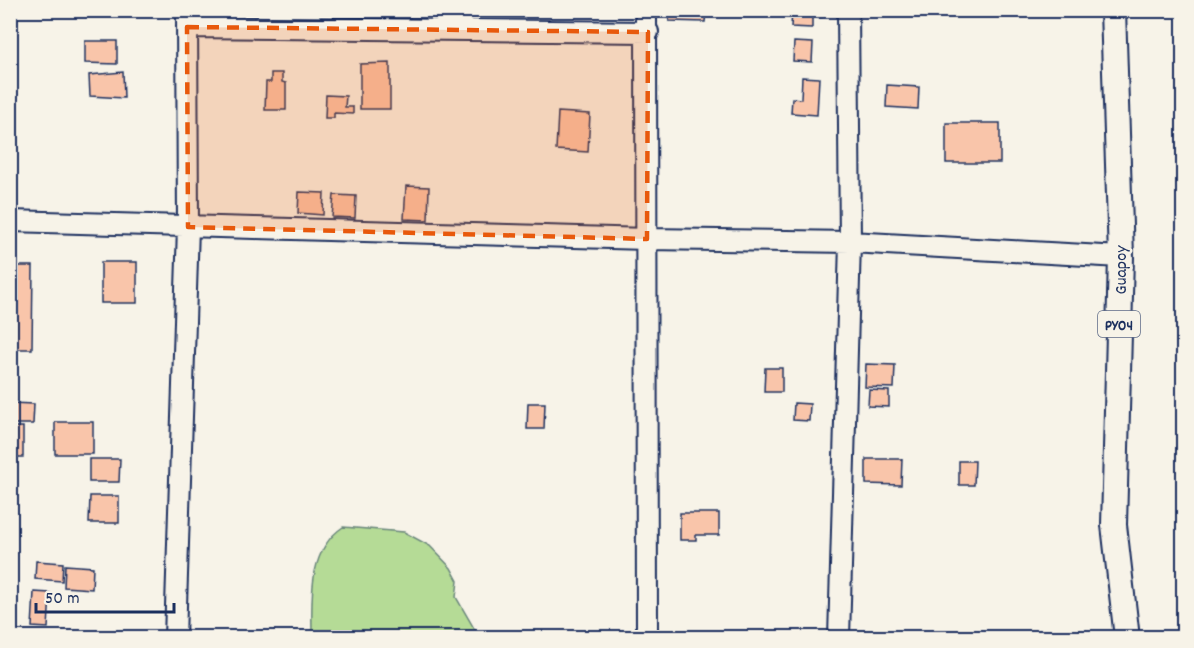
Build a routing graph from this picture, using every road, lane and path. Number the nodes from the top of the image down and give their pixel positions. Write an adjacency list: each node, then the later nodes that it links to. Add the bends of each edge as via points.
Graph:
1 (646, 10): 5 (street)
2 (848, 10): 9 (street)
3 (1113, 10): 10 (main road, Guapoy / PY04)
4 (187, 19): 5 (street); 7 (street)
5 (648, 32): 8 (street)
6 (10, 220): 7 (street)
7 (188, 227): 8 (street); 11 (street)
8 (647, 239): 9 (street); 12 (street)
9 (850, 242): 10 (street); 13 (street)
10 (1121, 257): 14 (main road, Guapoy / PY04, via 1114,525)
11 (175, 638)
12 (647, 638)
13 (839, 638)
14 (1127, 638)

